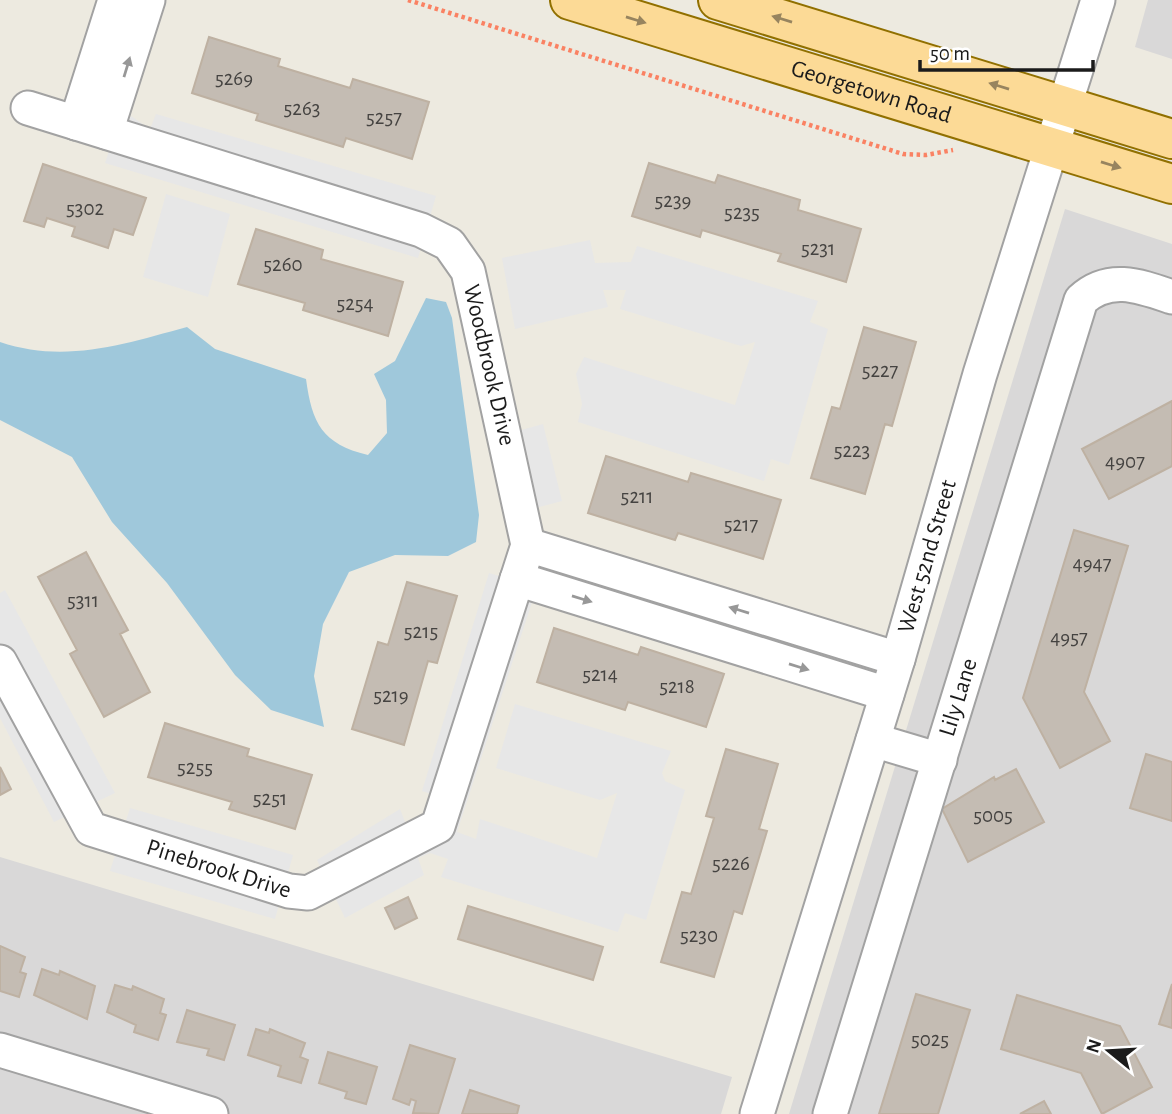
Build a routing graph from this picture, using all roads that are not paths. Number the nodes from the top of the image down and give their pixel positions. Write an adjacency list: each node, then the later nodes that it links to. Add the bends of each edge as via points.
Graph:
1 (115, 0): 8 (street)
2 (148, 0): 8 (street, one-way to 2)
3 (570, 0): 10 (main road, Georgetown Road, one-way to 10)
4 (718, 0): 6 (main road, Georgetown Road, one-way to 4)
5 (1098, 0): 6 (street, West 52nd Street)
6 (1065, 106): 9 (main road, Georgetown Road); 10 (street, West 52nd Street)
7 (28, 108): 8 (street, Woodbrook Drive)
8 (91, 128): 13 (street, Woodbrook Drive, via 421,230 449,244 468,271)
9 (1172, 139)
10 (1051, 146): 11 (main road, Georgetown Road, one-way to 11); 15 (street, West 52nd Street)
11 (1172, 184)
12 (1172, 297): 19 (street, Lily Lane, via 1134,284 1109,284 1082,300)
13 (528, 545): 14 (street, Pinebrook Drive); 15 (street, one-way to 13)
14 (517, 579): 16 (street, Pinebrook Drive, via 438,826 308,893 91,829); 17 (street, one-way to 17)
15 (898, 659): 17 (street, West 52nd Street)
16 (0, 662)
17 (887, 695): 18 (street, West 52nd Street)
18 (873, 740): 19 (street); 22 (street, West 52nd Street)
19 (940, 760): 23 (street, Lily Lane)
20 (0, 1050): 21 (street)
21 (211, 1114)
22 (757, 1114)
23 (830, 1114)

